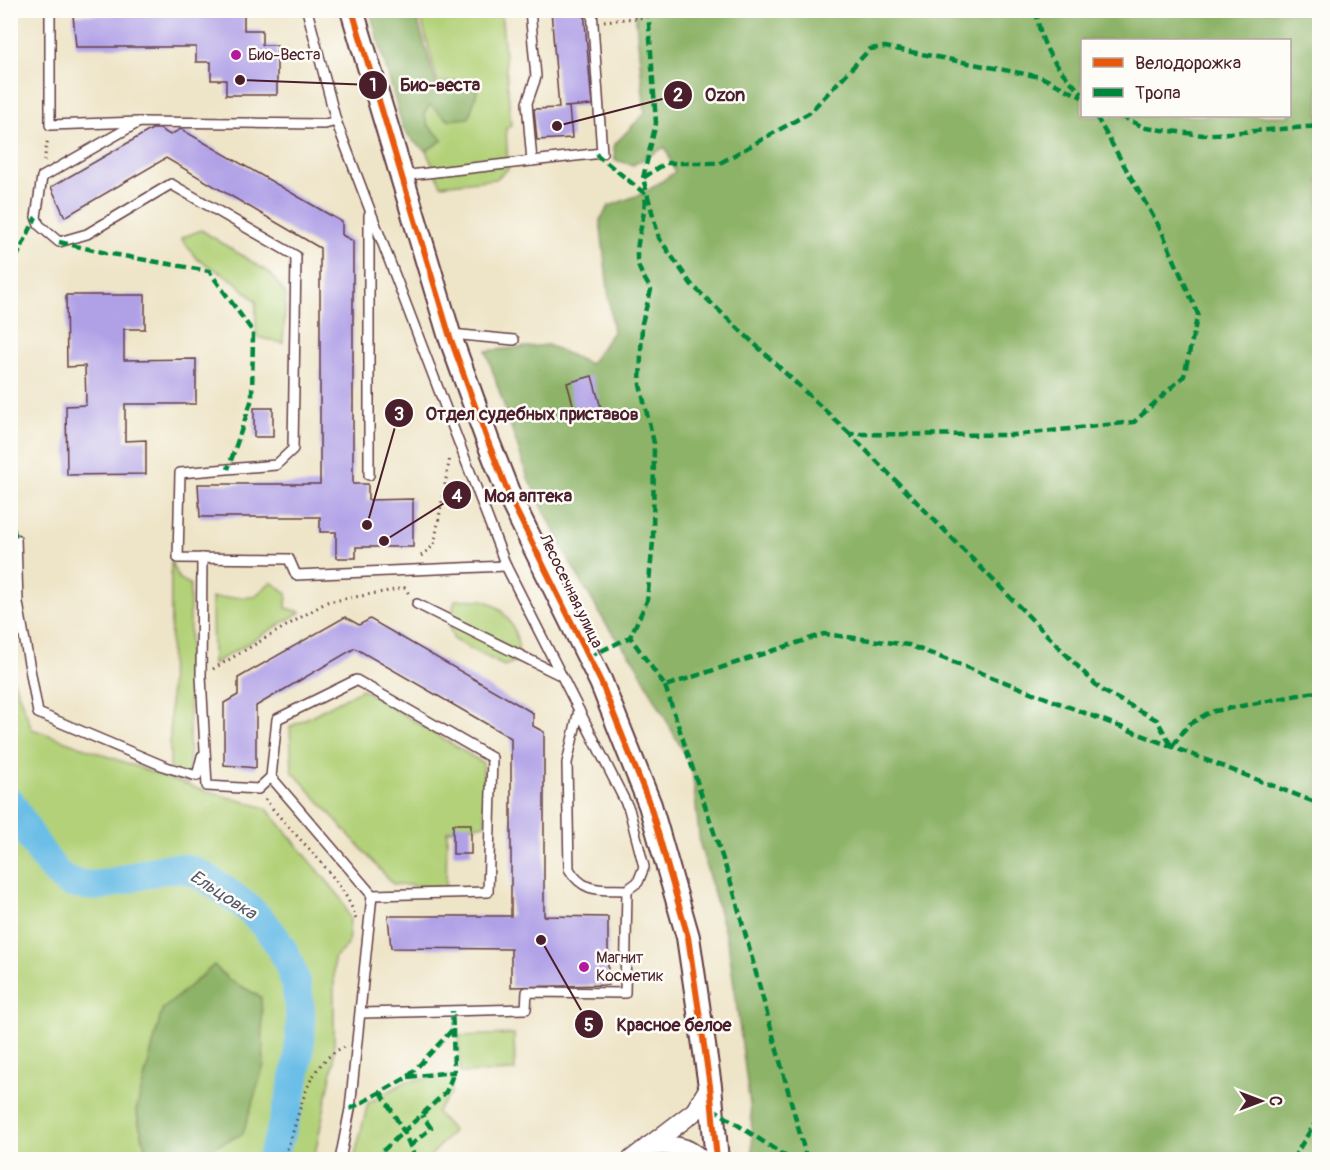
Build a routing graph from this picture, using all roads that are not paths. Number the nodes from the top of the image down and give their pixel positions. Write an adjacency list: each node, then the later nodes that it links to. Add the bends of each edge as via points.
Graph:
1 (50, 10): 7 (lane, via 50,124)
2 (307, 10): 6 (lane)
3 (352, 10): 9 (street, Лесосечная улица)
4 (530, 10): 8 (lane, via 536,77 527,103)
5 (592, 10): 8 (lane, via 602,153)
6 (336, 121): 7 (lane); 10 (lane)
7 (139, 122): 15 (lane, via 42,177 36,218 39,225 59,242 87,234 171,184 296,256 293,449 276,465 180,473 178,558)
8 (532, 161): 9 (lane)
9 (400, 177): 11 (street, Лесосечная улица)
10 (369, 210): 13 (lane); 16 (lane)
11 (449, 334): 12 (lane); 25 (street, Лесосечная улица, via 512,500 601,682 650,805 688,937)
12 (514, 340)
13 (369, 475)
14 (10, 539): 20 (lane, via 16,539 18,603 38,713 166,767 197,776)
15 (202, 558): 16 (lane, via 289,559 296,575); 20 (lane)
16 (506, 566): 18 (lane)
17 (417, 604): 18 (lane)
18 (560, 675): 19 (lane)
19 (579, 710): 22 (lane, via 629,809 644,867 638,882); 22 (lane, via 567,763 569,869 576,882 587,888)
20 (204, 749): 21 (lane, via 207,786 258,789)
21 (271, 777): 23 (lane); 23 (lane, via 277,719 356,680 492,758 488,892)
22 (627, 890): 24 (lane, via 625,993 527,992 526,1010)
23 (372, 895): 24 (lane)
24 (362, 1013): 27 (lane)
25 (710, 1086): 26 (street, via 695,1111); 30 (street, Лесосечная улица)
26 (649, 1146): 28 (street); 29 (street, via 675,1145 694,1152)
27 (340, 1160)
28 (631, 1160)
29 (701, 1160)
30 (717, 1160)

